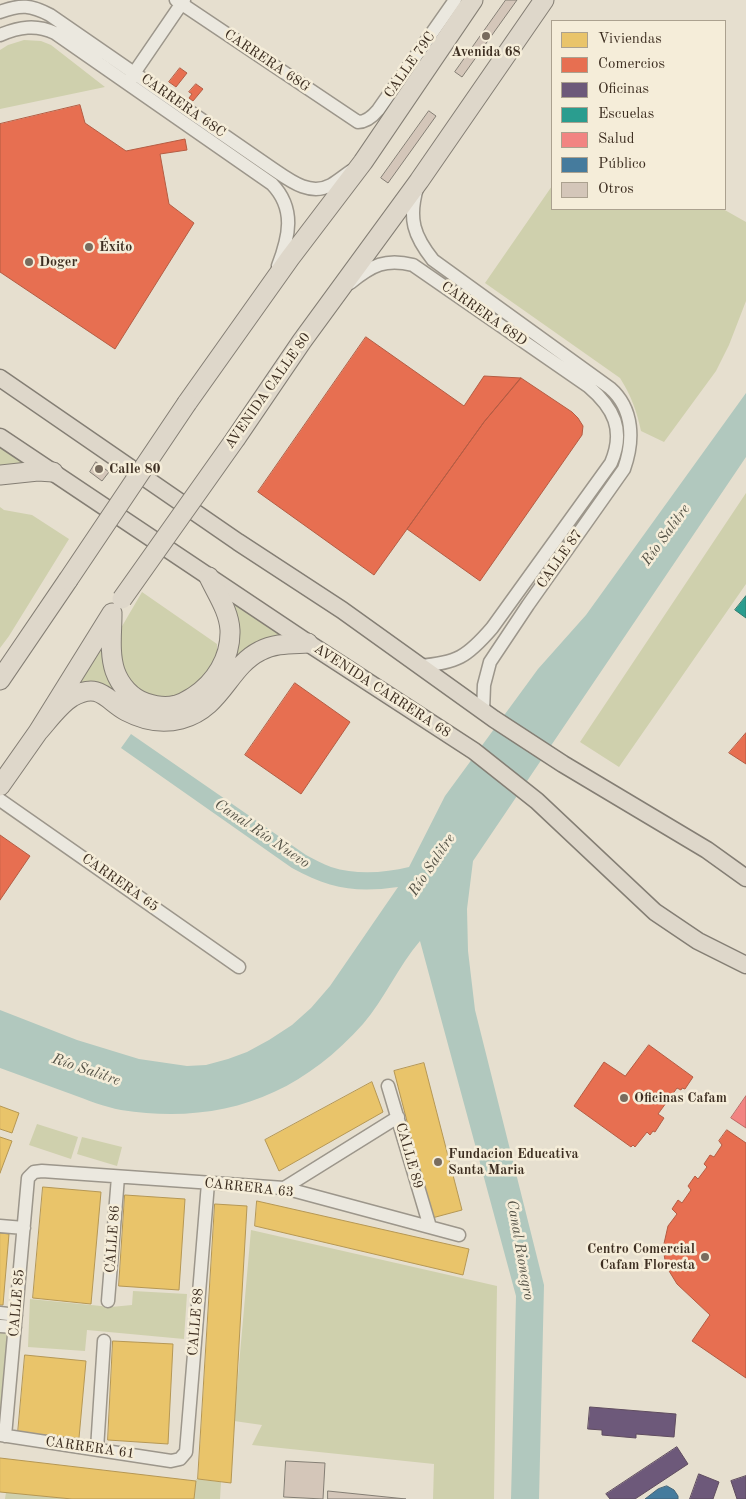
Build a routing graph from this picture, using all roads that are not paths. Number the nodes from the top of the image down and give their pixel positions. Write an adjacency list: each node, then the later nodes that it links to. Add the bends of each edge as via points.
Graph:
1 (473, 0): 7 (highway)
2 (544, 0): 12 (highway, AVENIDA CALLE 80)
3 (180, 1): 8 (street); 9 (street, CARRERA 68G)
4 (453, 1): 7 (street, CALLE 79C)
5 (0, 12): 8 (street, CARRERA 68C, via 24,6 50,15)
6 (0, 35): 8 (street, CARRERA 68C, via 13,29 38,27 55,33)
7 (424, 58): 9 (street, CALLE 79C, via 368,120); 10 (highway)
8 (131, 78): 11 (street, CARRERA 68C)
9 (358, 122)
10 (363, 162): 11 (street, CARRERA 68C, via 332,184 313,189); 13 (highway)
11 (259, 167): 13 (street, CARRERA 68C, via 282,196 288,218 286,245)
12 (419, 180): 14 (highway, AVENIDA CALLE 80); 16 (street, CARRERA 68D, via 413,204 413,223 416,236 433,260 610,388)
13 (272, 284): 23 (highway, bridge)
14 (337, 294): 17 (street, CARRERA 68D, via 373,267 388,262 414,266 588,386 609,406); 22 (highway, AVENIDA CALLE 80, bridge)
15 (0, 378): 26 (main road, via 342,610)
16 (624, 405): 28 (street, CALLE 87, via 631,433 624,469 490,662 484,685)
17 (616, 423): 26 (street, CALLE 87, via 618,440 611,463 492,628 477,645 455,660)
18 (0, 438): 19 (main road, AVENIDA CARRERA 68)
19 (53, 472): 20 (highway); 21 (main road, AVENIDA CARRERA 68)
20 (0, 475)
21 (209, 577): 22 (highway, via 227,616 229,646 225,659 205,689 177,705 152,705 138,700 125,688 113,662); 24 (main road, AVENIDA CARRERA 68)
22 (117, 606): 29 (highway, AVENIDA CALLE 80)
23 (26, 640): 25 (highway); 27 (highway)
24 (308, 644): 29 (highway, via 268,647 258,652 240,667 214,700 199,712 182,719 167,722 147,720 125,711 103,694 87,692 65,703); 34 (main road, AVENIDA CARRERA 68, via 474,751 537,801 655,912 698,941)
25 (0, 657)
26 (419, 666): 28 (main road)
27 (0, 680)
28 (488, 716): 32 (main road, via 684,836)
29 (38, 732): 30 (highway, AVENIDA CALLE 80)
30 (0, 786)
31 (0, 800): 33 (street, CARRERA 65)
32 (746, 878)
33 (239, 966)
34 (746, 966)
35 (388, 1086): 36 (street, CALLE 89)
36 (398, 1117): 40 (street); 42 (street, CALLE 89)
37 (34, 1172): 38 (street, CARRERA 63); 43 (street, CALLE 85, via 28,1178)
38 (118, 1177): 39 (street, CARRERA 63); 45 (street, CALLE 86)
39 (208, 1183): 40 (street, CARRERA 63); 52 (street, CALLE 88, via 186,1452)
40 (284, 1188): 42 (street, CARRERA 63)
41 (0, 1226): 43 (street)
42 (430, 1226): 44 (street, CARRERA 63)
43 (24, 1228): 47 (street, CALLE 85)
44 (459, 1235)
45 (108, 1301)
46 (0, 1314): 47 (street)
47 (16, 1321): 48 (street); 50 (street, CALLE 85)
48 (0, 1326)
49 (104, 1341): 51 (street)
50 (3, 1435): 51 (street, CARRERA 61)
51 (97, 1449): 52 (street, CARRERA 61)
52 (180, 1459)

